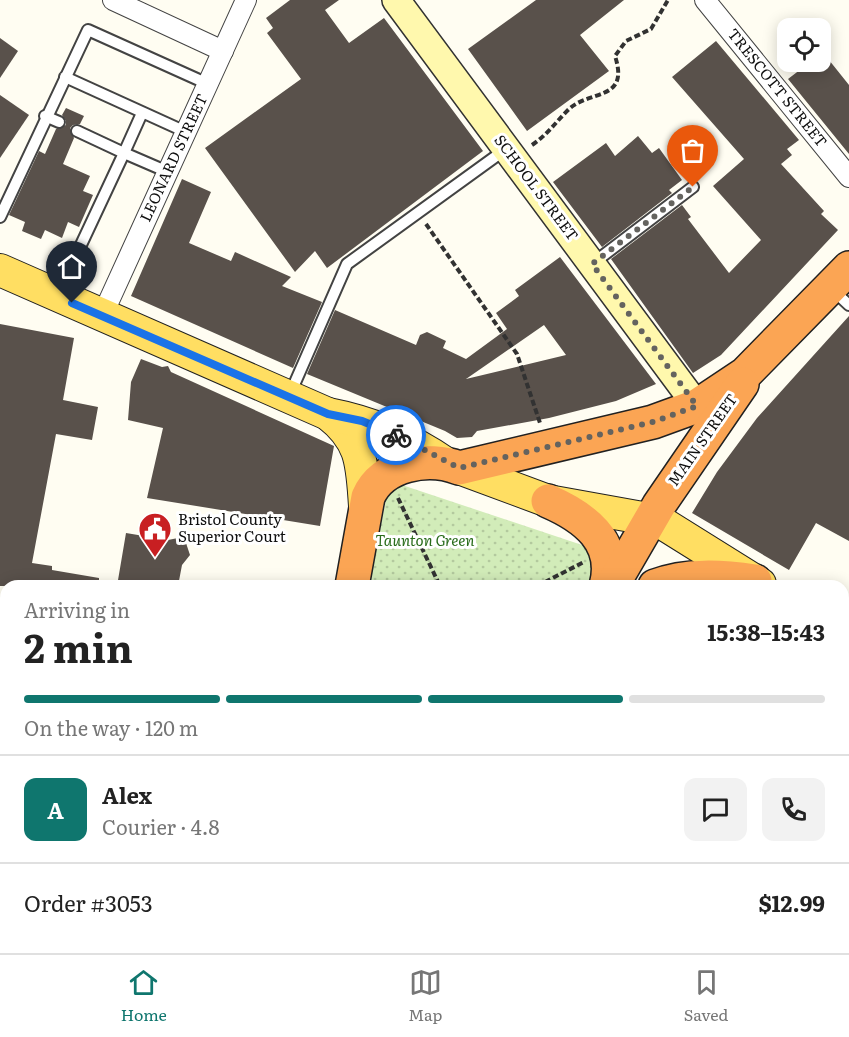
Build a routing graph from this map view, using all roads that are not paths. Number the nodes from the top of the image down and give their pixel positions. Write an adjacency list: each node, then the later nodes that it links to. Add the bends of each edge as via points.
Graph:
1 (113, 0): 5 (street)
2 (246, 0): 5 (street, LEONARD STREET)
3 (396, 0): 13 (street, SCHOOL STREET)
4 (705, 0): 16 (street, TRESCOTT STREET)
5 (223, 51): 7 (street, LEONARD STREET)
6 (65, 77): 7 (lane, via 88,30); 8 (lane); 9 (lane)
7 (208, 84): 12 (street, LEONARD STREET)
8 (142, 113): 12 (lane); 14 (lane)
9 (45, 116): 10 (lane); 18 (lane)
10 (59, 122)
11 (77, 131): 14 (lane)
12 (186, 132): 15 (street, LEONARD STREET)
13 (516, 149): 19 (street, SCHOOL STREET); 25 (lane, via 418,212 347,264)
14 (124, 153): 15 (lane); 22 (lane)
15 (168, 172): 23 (street, LEONARD STREET)
16 (849, 177)
17 (693, 187): 19 (lane)
18 (0, 217)
19 (592, 264): 26 (street, SCHOOL STREET)
20 (0, 270): 22 (main road)
21 (843, 287): 24 (highway, MAIN STREET)
22 (57, 297): 23 (main road)
23 (102, 316): 25 (main road)
24 (756, 363): 26 (highway, MAIN STREET, via 733,384); 29 (highway, MAIN STREET)
25 (289, 397): 27 (main road)
26 (697, 406): 28 (highway, MAIN STREET, via 653,422); 29 (highway, via 696,435)
27 (328, 414): 28 (main road, via 374,425); 31 (main road, via 344,427 358,449)
28 (452, 465): 30 (main road); 31 (highway, via 409,465 394,470 375,484)
29 (679, 475): 32 (highway, MAIN STREET)
30 (548, 501): 32 (main road); 34 (highway, via 582,520 604,543 609,560)
31 (365, 506): 33 (highway)
32 (650, 518): 35 (highway); 38 (main road)
33 (353, 580)
34 (607, 580)
35 (615, 580)
36 (676, 580): 37 (highway)
37 (726, 580)
38 (753, 580)

